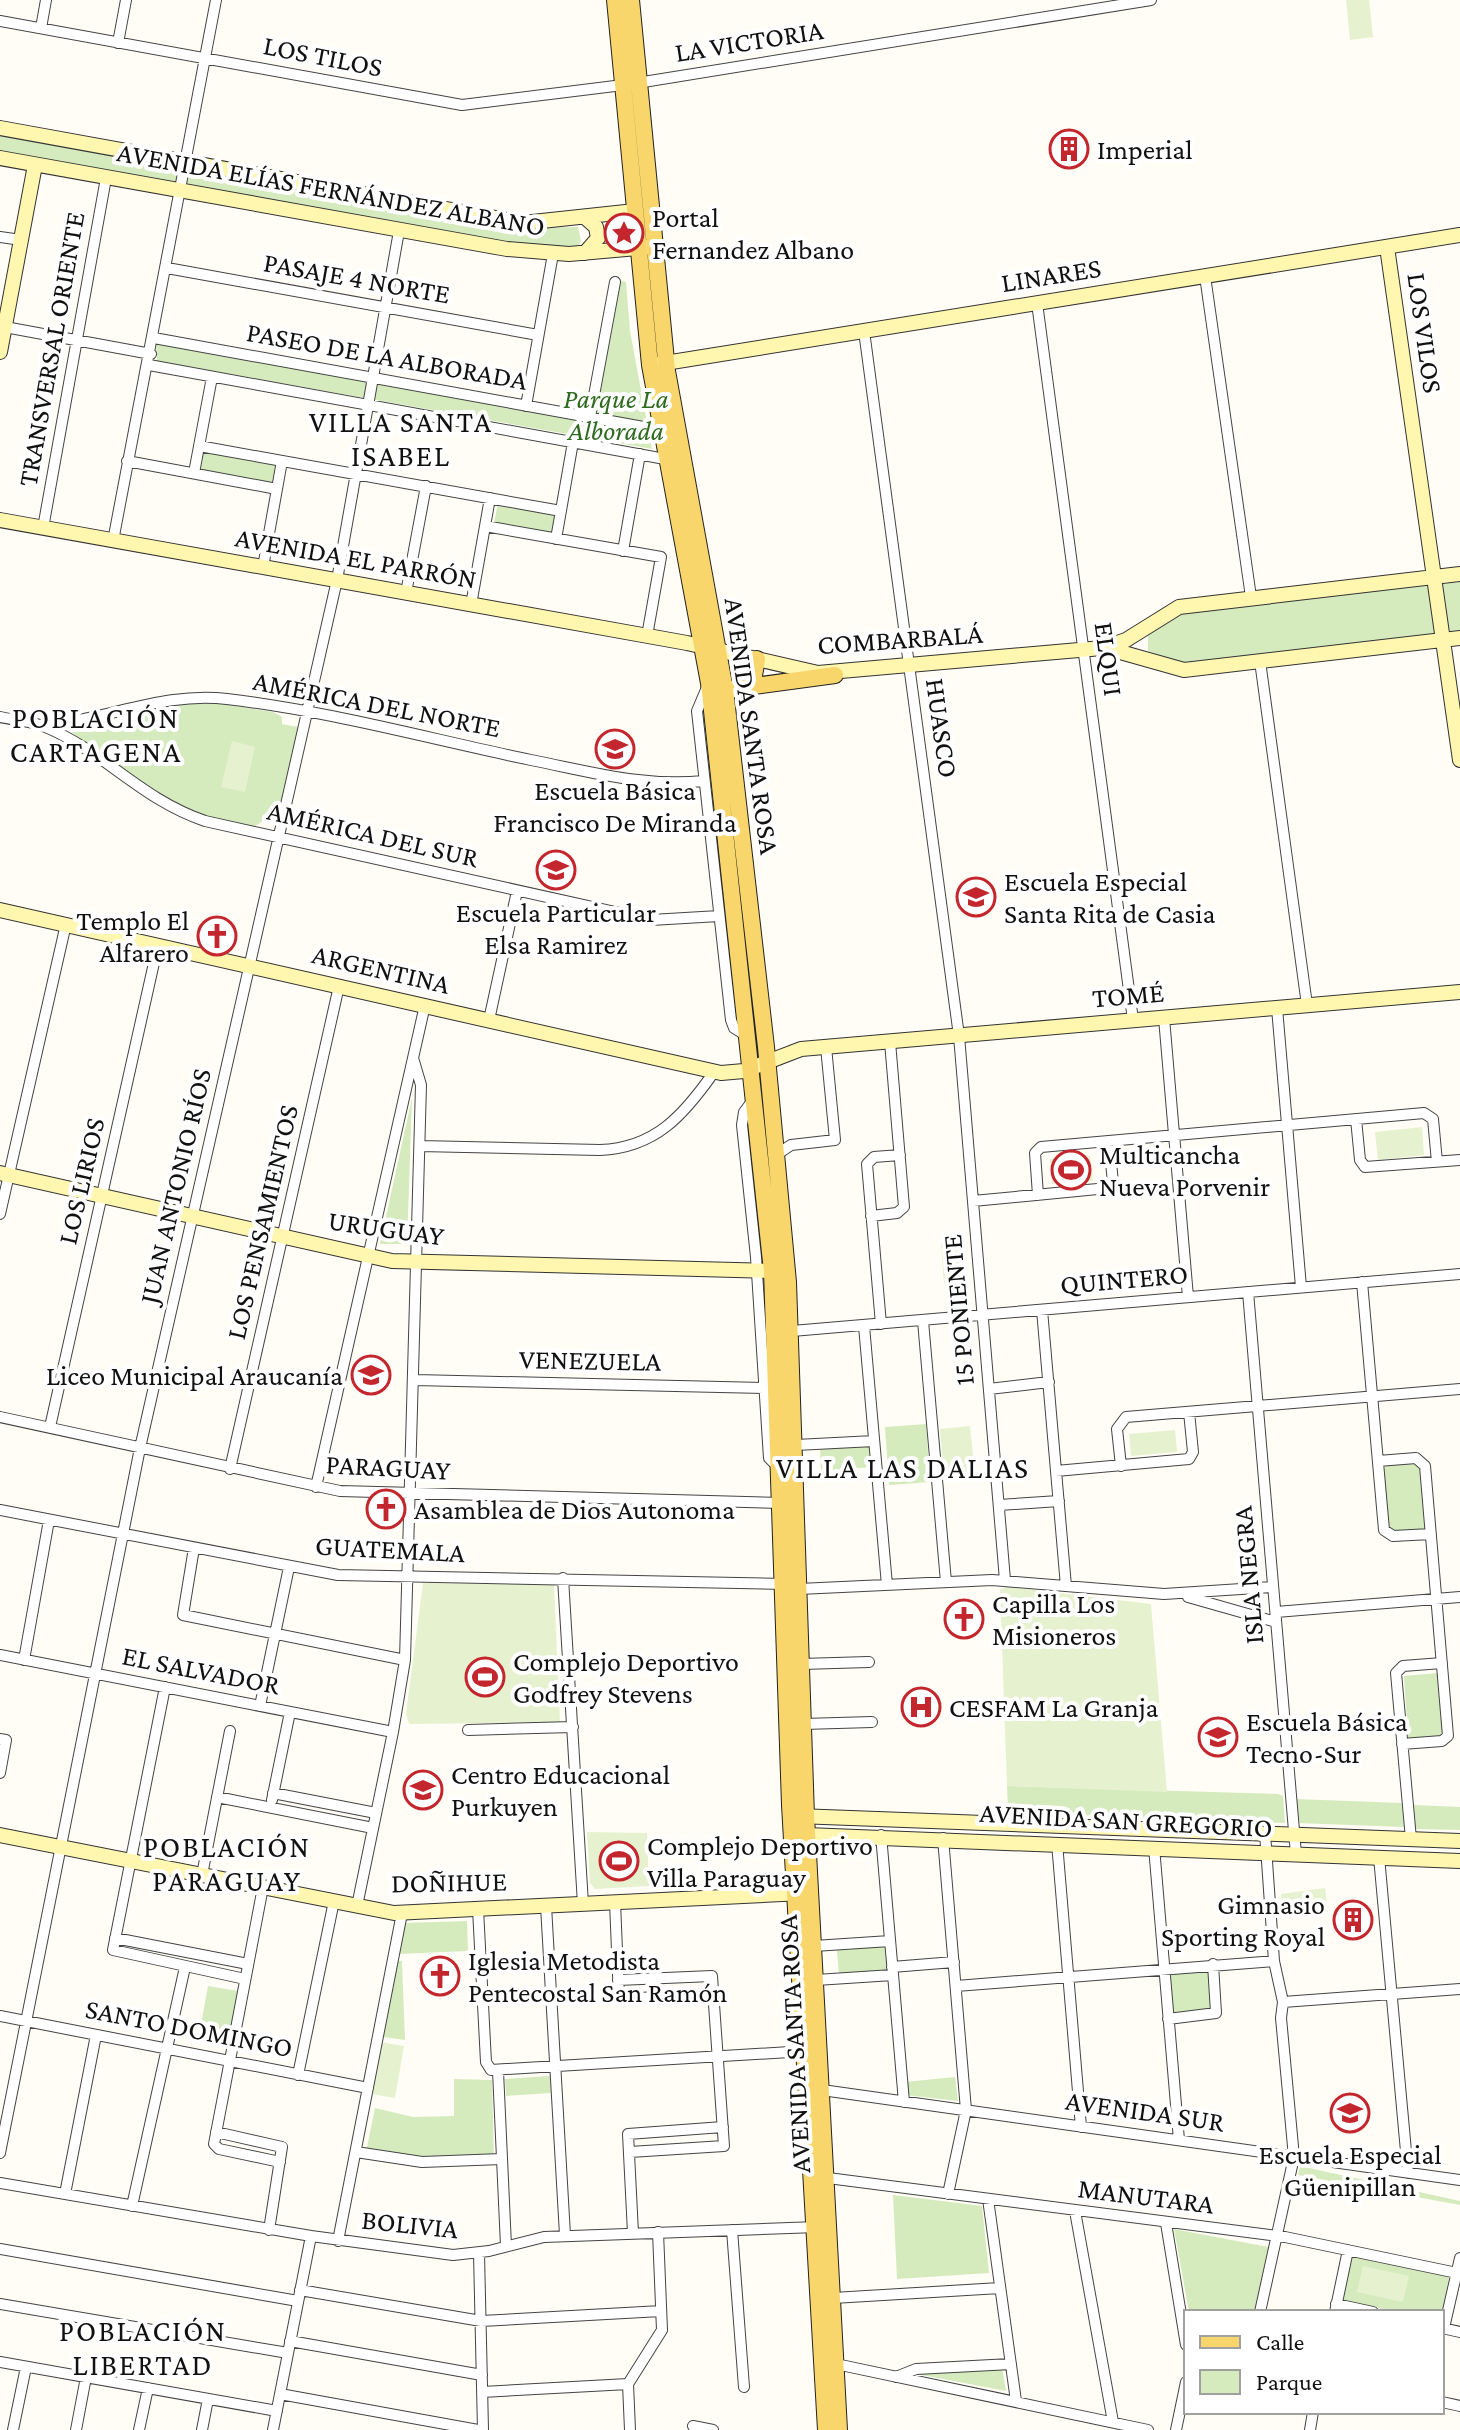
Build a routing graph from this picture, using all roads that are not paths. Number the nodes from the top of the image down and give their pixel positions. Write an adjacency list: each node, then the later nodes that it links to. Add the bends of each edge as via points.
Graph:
1 (46, 0): 8 (street)
2 (126, 0): 9 (street)
3 (216, 0): 10 (street)
4 (615, 0): 11 (main road, AVENIDA SANTA ROSA)
5 (631, 0): 11 (main road, AVENIDA SANTA ROSA)
6 (1151, 0): 11 (street, LA VICTORIA)
7 (0, 21): 8 (street, LOS TILOS)
8 (41, 28): 9 (street, LOS TILOS)
9 (118, 43): 10 (street, LOS TILOS)
10 (205, 58): 11 (street, LOS TILOS, via 462,105); 14 (street)
11 (631, 84): 18 (main road, AVENIDA SANTA ROSA); 24 (main road, AVENIDA SANTA ROSA)
12 (0, 128): 14 (street, AVENIDA ELÍAS FERNÁNDEZ ALBANO)
13 (0, 158): 15 (street, AVENIDA ELÍAS FERNÁNDEZ ALBANO)
14 (186, 163): 17 (street); 19 (street, AVENIDA ELÍAS FERNÁNDEZ ALBANO, via 523,223)
15 (35, 165): 16 (street, AVENIDA ELÍAS FERNÁNDEZ ALBANO); 23 (street)
16 (106, 178): 17 (street, AVENIDA ELÍAS FERNÁNDEZ ALBANO); 38 (street, TRANSVERSAL ORIENTE)
17 (180, 192): 20 (street, AVENIDA ELÍAS FERNÁNDEZ ALBANO); 28 (street)
18 (635, 211): 19 (street, AVENIDA ELÍAS FERNÁNDEZ ALBANO); 24 (main road, AVENIDA SANTA ROSA)
19 (587, 219): 26 (street, via 598,238)
20 (399, 231): 27 (street, AVENIDA ELÍAS FERNÁNDEZ ALBANO); 33 (street, JUAN ANTONIO RÍOS)
21 (1460, 235): 25 (street, LINARES)
22 (0, 237): 23 (street)
23 (21, 240): 32 (street)
24 (648, 242): 26 (street, AVENIDA ELÍAS FERNÁNDEZ ALBANO); 41 (main road, AVENIDA SANTA ROSA)
25 (1387, 247): 29 (street, LINARES); 69 (street, LOS VILOS)
26 (584, 253): 27 (street, AVENIDA ELÍAS FERNÁNDEZ ALBANO)
27 (553, 254): 36 (street)
28 (167, 268): 33 (street, PASAJE 4 NORTE); 37 (street)
29 (1205, 276): 31 (street, LINARES); 72 (street)
30 (615, 282): 46 (street)
31 (1037, 303): 35 (street, LINARES); 80 (street, ELQUI)
32 (4, 306): 34 (street)
33 (385, 307): 36 (street, PASAJE 4 NORTE); 43 (street, JUAN ANTONIO RÍOS)
34 (5, 327): 38 (street, PASEO DE LA ALBORADA); 39 (street)
35 (864, 331): 41 (street, LINARES); 84 (street, HUASCO)
36 (538, 335): 45 (street)
37 (154, 338): 40 (street); 43 (street, PASEO DE LA ALBORADA)
38 (77, 340): 40 (street, PASEO DE LA ALBORADA); 63 (street, TRANSVERSAL ORIENTE)
39 (0, 352)
40 (150, 360): 42 (street, PASEO DE LA ALBORADA); 53 (street)
41 (658, 364): 47 (main road, AVENIDA SANTA ROSA); 78 (main road, AVENIDA SANTA ROSA, via 681,458)
42 (212, 377): 44 (street, PASEO DE LA ALBORADA); 50 (street)
43 (373, 378): 44 (street, JUAN ANTONIO RÍOS); 45 (street, PASEO DE LA ALBORADA)
44 (368, 405): 48 (street, PASEO DE LA ALBORADA); 56 (street, JUAN ANTONIO RÍOS)
45 (526, 406): 46 (street, PASEO DE LA ALBORADA)
46 (590, 417): 47 (street, PASEO DE LA ALBORADA); 49 (street)
47 (660, 430): 52 (main road, AVENIDA SANTA ROSA)
48 (573, 442): 49 (street, PASEO DE LA ALBORADA); 60 (street)
49 (585, 444): 51 (street, PASEO DE LA ALBORADA)
50 (199, 446): 54 (street); 55 (street)
51 (640, 454): 52 (street, PASEO DE LA ALBORADA); 66 (street)
52 (665, 459): 78 (main road, AVENIDA SANTA ROSA)
53 (127, 461): 55 (street); 65 (street)
54 (282, 461): 56 (street); 58 (street)
55 (194, 473): 58 (street)
56 (356, 474): 57 (street); 70 (street, JUAN ANTONIO RÍOS)
57 (426, 486): 59 (street); 71 (street)
58 (277, 489): 67 (street)
59 (490, 498): 60 (street); 62 (street)
60 (561, 511): 64 (street)
61 (0, 520): 63 (street, AVENIDA EL PARRÓN)
62 (485, 526): 64 (street); 73 (street)
63 (43, 528): 65 (street, AVENIDA EL PARRÓN)
64 (556, 539): 66 (street)
65 (113, 541): 67 (street, AVENIDA EL PARRÓN)
66 (623, 551): 75 (street, via 661,557)
67 (263, 567): 70 (street, AVENIDA EL PARRÓN)
68 (1460, 574): 69 (street, COMBARBALÁ)
69 (1434, 577): 72 (street, COMBARBALÁ); 77 (street, LOS VILOS)
70 (337, 580): 71 (street, AVENIDA EL PARRÓN); 88 (street, JUAN ANTONIO RÍOS)
71 (406, 593): 73 (street, AVENIDA EL PARRÓN)
72 (1251, 597): 74 (street, COMBARBALÁ, via 1172,609)
73 (471, 605): 75 (street, AVENIDA EL PARRÓN)
74 (1144, 629): 79 (street, COMBARBALÁ); 82 (street, via 1141,644)
75 (647, 636): 78 (street, AVENIDA EL PARRÓN)
76 (1460, 638): 77 (street, COMBARBALÁ)
77 (1443, 640): 83 (street, COMBARBALÁ); 91 (street, LOS VILOS)
78 (711, 648): 81 (street, COMBARBALÁ); 86 (main road, AVENIDA SANTA ROSA)
79 (1102, 648): 80 (street, COMBARBALÁ); 82 (street, COMBARBALÁ)
80 (1083, 650): 84 (street, COMBARBALÁ); 107 (street, ELQUI)
81 (757, 659): 85 (street, COMBARBALÁ); 87 (main road)
82 (1148, 660): 83 (street, COMBARBALÁ, via 1177,670)
83 (1260, 661): 103 (street)
84 (909, 668): 85 (street, COMBARBALÁ); 108 (street, HUASCO)
85 (835, 675): 87 (main road)
86 (717, 686): 87 (main road); 92 (street, AVENIDA SANTA ROSA, via 697,706); 111 (main road, AVENIDA SANTA ROSA)
87 (752, 686)
88 (307, 713): 90 (street, AMÉRICA DEL NORTE, via 198,697 92,720); 92 (street, AMÉRICA DEL NORTE, via 643,783); 93 (street, JUAN ANTONIO RÍOS)
89 (0, 717): 90 (street)
90 (40, 725): 93 (street, AMÉRICA DEL SUR, via 90,752 165,805 205,821)
91 (1460, 760)
92 (704, 781): 96 (street, AVENIDA SANTA ROSA)
93 (279, 838): 94 (street, AMÉRICA DEL SUR); 99 (street, JUAN ANTONIO RÍOS)
94 (517, 891): 96 (street, AMÉRICA DEL SUR, via 659,921); 106 (street)
95 (0, 910): 97 (street, ARGENTINA)
96 (719, 916): 111 (street, AVENIDA SANTA ROSA, via 731,1023)
97 (66, 924): 98 (street, ARGENTINA); 125 (street)
98 (158, 945): 99 (street, ARGENTINA); 127 (street, LOS LIRIOS)
99 (250, 966): 100 (street, ARGENTINA); 131 (street, JUAN ANTONIO RÍOS)
100 (339, 986): 102 (street, ARGENTINA); 132 (street, LOS PENSAMIENTOS)
101 (1460, 992): 103 (street, TOMÉ)
102 (425, 1005): 106 (street, ARGENTINA); 112 (street)
103 (1307, 1005): 104 (street, TOMÉ)
104 (1277, 1008): 105 (street, TOMÉ); 115 (street)
105 (1164, 1018): 107 (street, TOMÉ); 116 (street)
106 (489, 1020): 113 (street, ARGENTINA)
107 (1133, 1020): 108 (street, TOMÉ)
108 (959, 1036): 109 (street, TOMÉ); 128 (street, 15 PONIENTE)
109 (890, 1042): 110 (street, TOMÉ); 122 (street)
110 (826, 1047): 111 (street, TOMÉ); 119 (street, via 835,1140)
111 (756, 1052): 113 (street, ARGENTINA, via 735,1072); 117 (main road, AVENIDA SANTA ROSA); 135 (main road, AVENIDA SANTA ROSA)
112 (413, 1058): 120 (street, via 421,1085); 133 (street)
113 (714, 1072): 120 (street, via 671,1125 629,1146)
114 (1356, 1119): 115 (street); 124 (street, via 1365,1167); 124 (street, via 1429,1114)
115 (1287, 1125): 116 (street); 139 (street)
116 (1174, 1136): 118 (street); 141 (street)
117 (774, 1137): 119 (street); 121 (main road, AVENIDA SANTA ROSA)
118 (1109, 1141): 126 (street, via 1111,1186); 126 (street, via 1038,1148)
119 (791, 1145): 121 (street)
120 (420, 1146): 134 (street)
121 (776, 1155): 137 (main road, AVENIDA SANTA ROSA)
122 (900, 1155): 130 (street, via 869,1161); 130 (street, via 904,1207)
123 (1460, 1160): 124 (street)
124 (1437, 1162)
125 (4, 1174): 127 (street, URUGUAY); 129 (street)
126 (1038, 1195): 128 (street)
127 (102, 1196): 131 (street, URUGUAY); 157 (street, LOS LIRIOS)
128 (973, 1201): 143 (street, 15 PONIENTE)
129 (0, 1214)
130 (871, 1216): 145 (street)
131 (193, 1217): 132 (street, URUGUAY); 160 (street, JUAN ANTONIO RÍOS)
132 (283, 1237): 133 (street, URUGUAY); 164 (street, LOS PENSAMIENTOS)
133 (368, 1257): 134 (street, URUGUAY); 167 (street)
134 (418, 1262): 135 (street, URUGUAY); 148 (street)
135 (764, 1270): 137 (main road); 150 (street, AVENIDA SANTA ROSA); 165 (main road, AVENIDA SANTA ROSA)
136 (1460, 1274): 138 (street, QUINTERO)
137 (788, 1282): 147 (main road, AVENIDA SANTA ROSA)
138 (1362, 1282): 139 (street, QUINTERO); 153 (street)
139 (1301, 1287): 140 (street, QUINTERO)
140 (1248, 1292): 141 (street, QUINTERO); 154 (street, ISLA NEGRA)
141 (1188, 1297): 142 (street, QUINTERO)
142 (1042, 1310): 143 (street, QUINTERO); 149 (street)
143 (982, 1315): 144 (street, QUINTERO); 151 (street, 15 PONIENTE)
144 (923, 1321): 145 (street, QUINTERO); 181 (street)
145 (881, 1324): 146 (street, QUINTERO)
146 (864, 1326): 147 (street, QUINTERO); 158 (street)
147 (792, 1331): 159 (main road, AVENIDA SANTA ROSA)
148 (415, 1380): 150 (street, VENEZUELA); 168 (street)
149 (1049, 1382): 151 (street); 166 (street)
150 (765, 1388): 165 (street, AVENIDA SANTA ROSA, via 769,1458)
151 (989, 1389): 171 (street, 15 PONIENTE)
152 (1460, 1389): 153 (street)
153 (1372, 1397): 154 (street); 161 (street)
154 (1258, 1407): 155 (street); 185 (street, ISLA NEGRA)
155 (1189, 1412): 163 (street, via 1191,1457); 163 (street, via 1119,1422)
156 (0, 1417): 157 (street, PARAGUAY)
157 (50, 1427): 160 (street, PARAGUAY)
158 (874, 1441): 159 (street); 182 (street)
159 (796, 1445): 162 (main road, AVENIDA SANTA ROSA)
160 (140, 1448): 164 (street, PARAGUAY); 174 (street, JUAN ANTONIO RÍOS)
161 (1378, 1461): 175 (street, via 1385,1533); 175 (street, via 1423,1460)
162 (796, 1463): 165 (street); 183 (main road, AVENIDA SANTA ROSA)
163 (1121, 1466): 166 (street)
164 (230, 1469): 167 (street, PARAGUAY)
165 (781, 1470): 170 (main road, AVENIDA SANTA ROSA)
166 (1056, 1471): 169 (street)
167 (316, 1487): 168 (street, PARAGUAY)
168 (411, 1494): 170 (street, PARAGUAY); 178 (street)
169 (1059, 1501): 171 (street); 184 (street)
170 (781, 1503): 183 (main road, AVENIDA SANTA ROSA)
171 (999, 1505): 180 (street, 15 PONIENTE)
172 (0, 1510): 173 (street, GUATEMALA)
173 (49, 1520): 174 (street, GUATEMALA); 192 (street)
174 (122, 1534): 176 (street, GUATEMALA); 197 (street, JUAN ANTONIO RÍOS)
175 (1431, 1534): 188 (street)
176 (194, 1548): 177 (street, GUATEMALA); 190 (street, via 182,1614)
177 (289, 1567): 178 (street, GUATEMALA); 190 (street)
178 (409, 1578): 179 (street, GUATEMALA); 193 (street)
179 (563, 1578): 183 (street, GUATEMALA); 203 (street)
180 (1005, 1580): 181 (street, GUATEMALA); 184 (street, GUATEMALA)
181 (946, 1582): 182 (street, GUATEMALA)
182 (887, 1585): 183 (street, GUATEMALA)
183 (791, 1586): 196 (main road, AVENIDA SANTA ROSA); 215 (main road, AVENIDA SANTA ROSA)
184 (1066, 1586): 186 (street, GUATEMALA)
185 (1273, 1587): 186 (street); 189 (street, ISLA NEGRA)
186 (1178, 1594): 189 (street)
187 (1460, 1597): 188 (street)
188 (1436, 1599): 189 (street); 195 (street)
189 (1276, 1617): 218 (street, ISLA NEGRA)
190 (275, 1634): 193 (street); 199 (street)
191 (0, 1655): 192 (street, EL SALVADOR)
192 (24, 1660): 197 (street, EL SALVADOR)
193 (405, 1660): 206 (street)
194 (869, 1662): 196 (street)
195 (1442, 1663): 208 (street, via 1398,1670); 208 (street, via 1448,1736)
196 (801, 1664): 202 (main road, AVENIDA SANTA ROSA)
197 (95, 1674): 198 (street, EL SALVADOR); 225 (street, JUAN ANTONIO RÍOS)
198 (165, 1687): 199 (street, EL SALVADOR); 230 (street)
199 (260, 1706): 200 (street, EL SALVADOR)
200 (290, 1712): 206 (street, EL SALVADOR); 211 (street)
201 (872, 1722): 202 (street)
202 (803, 1724): 215 (main road, AVENIDA SANTA ROSA)
203 (573, 1727): 204 (street); 237 (street)
204 (468, 1730)
205 (230, 1731): 212 (street)
206 (393, 1732): 214 (street)
207 (3, 1739): 209 (street)
208 (1402, 1744): 222 (street)
209 (2, 1755): 210 (street)
210 (0, 1773)
211 (273, 1793): 213 (street); 214 (street)
212 (217, 1797): 213 (street); 232 (street)
213 (270, 1808): 216 (street)
214 (376, 1813): 216 (street)
215 (799, 1823): 217 (street, AVENIDA SAN GREGORIO); 220 (street, AVENIDA SAN GREGORIO); 234 (main road, AVENIDA SANTA ROSA)
216 (373, 1828): 238 (street)
217 (1265, 1833): 218 (street, AVENIDA SAN GREGORIO); 227 (street)
218 (1295, 1834): 222 (street, AVENIDA SAN GREGORIO); 228 (street, ISLA NEGRA)
219 (0, 1835): 225 (street, DOÑIHUE)
220 (881, 1835): 221 (street, AVENIDA SAN GREGORIO); 243 (street)
221 (943, 1838): 224 (street, AVENIDA SAN GREGORIO); 246 (street)
222 (1411, 1839): 223 (street, AVENIDA SAN GREGORIO)
223 (1460, 1841)
224 (1057, 1843): 226 (street, AVENIDA SAN GREGORIO); 252 (street)
225 (61, 1847): 230 (street, DOÑIHUE); 263 (street, JUAN ANTONIO RÍOS)
226 (1154, 1847): 227 (street, AVENIDA SAN GREGORIO); 250 (street)
227 (1267, 1852): 228 (street, AVENIDA SAN GREGORIO); 245 (street)
228 (1296, 1854): 229 (street, AVENIDA SAN GREGORIO)
229 (1379, 1857): 231 (street, AVENIDA SAN GREGORIO); 259 (street)
230 (131, 1861): 232 (street, DOÑIHUE); 242 (street)
231 (1460, 1861)
232 (202, 1875): 233 (street, DOÑIHUE)
233 (263, 1887): 235 (street, DOÑIHUE); 247 (street)
234 (803, 1893): 236 (street, DOÑIHUE); 244 (main road, AVENIDA SANTA ROSA); 266 (main road, AVENIDA SANTA ROSA)
235 (334, 1901): 238 (street, DOÑIHUE); 271 (street)
236 (615, 1902): 237 (street, DOÑIHUE); 254 (street)
237 (583, 1904): 239 (street, DOÑIHUE)
238 (357, 1906): 241 (street, DOÑIHUE)
239 (546, 1906): 240 (street, DOÑIHUE); 269 (street)
240 (478, 1909): 241 (street, DOÑIHUE); 270 (street)
241 (402, 1913): 272 (street)
242 (115, 1938): 247 (street); 249 (street, via 114,1952)
243 (890, 1941): 244 (street); 251 (street)
244 (814, 1946): 255 (main road, AVENIDA SANTA ROSA)
245 (1274, 1961): 248 (street); 260 (street)
246 (954, 1962): 251 (street); 256 (street)
247 (248, 1964): 253 (street)
248 (1213, 1964): 250 (street); 262 (street, via 1216,2013)
249 (185, 1967): 253 (street); 265 (street)
250 (1164, 1968): 252 (street); 262 (street)
251 (893, 1971): 255 (street); 274 (street)
252 (1068, 1976): 256 (street); 277 (street)
253 (245, 1979): 268 (street)
254 (618, 1980): 258 (street, via 712,1976); 258 (street, via 619,1999)
255 (816, 1980): 273 (main road, AVENIDA SANTA ROSA)
256 (956, 1986): 275 (street)
257 (1460, 1989): 259 (street)
258 (715, 1994): 267 (street)
259 (1391, 1995): 260 (street); 286 (street)
260 (1283, 2002): 283 (street)
261 (0, 2016): 263 (street, SANTO DOMINGO)
262 (1168, 2019): 279 (street)
263 (26, 2021): 264 (street, SANTO DOMINGO); 282 (street, JUAN ANTONIO RÍOS)
264 (96, 2035): 265 (street, SANTO DOMINGO); 290 (street)
265 (166, 2048): 268 (street, SANTO DOMINGO); 293 (street)
266 (806, 2051): 267 (street); 296 (main road, AVENIDA SANTA ROSA)
267 (719, 2058): 269 (street); 276 (street)
268 (230, 2061): 271 (street, SANTO DOMINGO); 278 (street)
269 (555, 2067): 270 (street); 301 (street)
270 (493, 2070): 284 (street)
271 (298, 2075): 272 (street, SANTO DOMINGO)
272 (368, 2088): 280 (street)
273 (822, 2090): 274 (street, AVENIDA SUR); 287 (main road, AVENIDA SANTA ROSA)
274 (904, 2102): 275 (street, AVENIDA SUR)
275 (966, 2110): 277 (street, AVENIDA SUR); 291 (street)
276 (723, 2127): 281 (street, via 724,2146); 281 (street, via 628,2134)
277 (1081, 2127): 279 (street, AVENIDA SUR)
278 (216, 2132): 285 (street, via 215,2148); 285 (street, via 282,2147)
279 (1179, 2140): 283 (street, AVENIDA SUR)
280 (356, 2152): 284 (street, via 422,2162); 304 (street)
281 (630, 2152): 300 (street)
282 (0, 2153)
283 (1294, 2157): 286 (street, AVENIDA SUR); 303 (street)
284 (502, 2159): 305 (street)
285 (280, 2162): 297 (street)
286 (1408, 2173): 288 (street, AVENIDA SUR)
287 (828, 2178): 291 (street, MANUTARA); 313 (main road, AVENIDA SANTA ROSA)
288 (1460, 2180)
289 (0, 2183): 290 (street, BOLIVIA)
290 (65, 2194): 293 (street, BOLIVIA)
291 (948, 2194): 292 (street, MANUTARA)
292 (988, 2199): 294 (street, MANUTARA); 311 (street)
293 (132, 2206): 297 (street, BOLIVIA)
294 (1075, 2211): 295 (street, MANUTARA); 341 (street)
295 (1166, 2223): 303 (street, MANUTARA); 314 (street)
296 (817, 2227): 298 (street, BOLIVIA); 351 (main road, AVENIDA SANTA ROSA)
297 (269, 2230): 302 (street, BOLIVIA)
298 (732, 2230): 299 (street, BOLIVIA); 333 (street)
299 (658, 2232): 300 (street, BOLIVIA); 318 (street)
300 (633, 2233): 301 (street, BOLIVIA)
301 (565, 2235): 305 (street, BOLIVIA)
302 (311, 2236): 304 (street, BOLIVIA); 312 (street)
303 (1276, 2237): 307 (street, MANUTARA); 317 (street)
304 (338, 2241): 308 (street, BOLIVIA, via 439,2254)
305 (506, 2246): 308 (street, BOLIVIA)
306 (0, 2249): 312 (street)
307 (1348, 2250): 310 (street, MANUTARA); 316 (street)
308 (479, 2253): 320 (street)
309 (1460, 2258): 310 (street)
310 (1457, 2273): 321 (street)
311 (1000, 2288): 313 (street); 327 (street)
312 (299, 2295): 320 (street); 322 (street)
313 (833, 2298): 326 (main road, AVENIDA SANTA ROSA)
314 (1179, 2300): 319 (street); 323 (street)
315 (0, 2304): 324 (street)
316 (1335, 2308)
317 (1260, 2310)
318 (661, 2311): 320 (street); 332 (street, via 660,2336)
319 (1184, 2314)
320 (481, 2321): 329 (street)
321 (1444, 2324)
322 (290, 2341): 324 (street); 329 (street)
323 (1184, 2341)
324 (288, 2353): 337 (street)
325 (0, 2362): 328 (street)
326 (836, 2364): 331 (street); 351 (main road, AVENIDA SANTA ROSA)
327 (1011, 2364): 331 (street, via 916,2369); 339 (street)
328 (26, 2367): 330 (street); 343 (street)
329 (482, 2375): 335 (street)
330 (86, 2377): 334 (street); 344 (street)
331 (896, 2377): 339 (street)
332 (628, 2384): 335 (street); 349 (street)
333 (744, 2387)
334 (148, 2388): 338 (street); 345 (street)
335 (482, 2392): 348 (street)
336 (1184, 2392): 353 (street)
337 (280, 2394): 340 (street); 348 (street)
338 (208, 2399): 340 (street); 346 (street)
339 (1016, 2401): 341 (street)
340 (277, 2411): 347 (street)
341 (1113, 2422): 352 (street)
342 (693, 2426): 350 (street)
343 (13, 2430)
344 (76, 2430)
345 (139, 2430)
346 (202, 2430)
347 (273, 2430)
348 (480, 2430)
349 (630, 2430)
350 (713, 2430)
351 (837, 2430)
352 (1148, 2430)
353 (1176, 2430)

